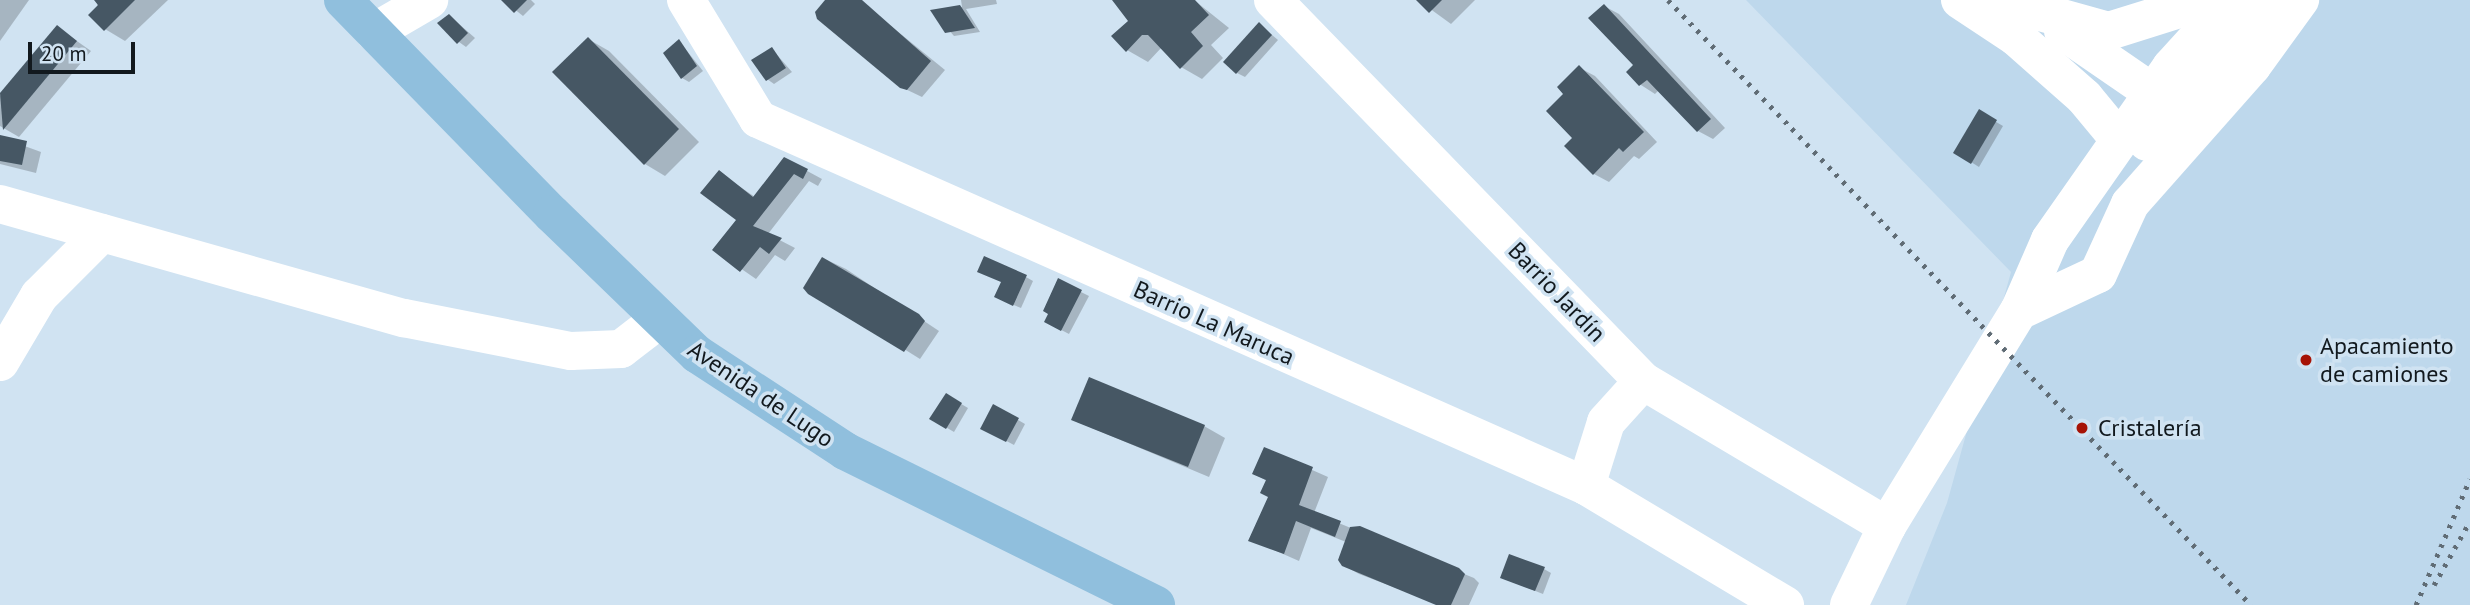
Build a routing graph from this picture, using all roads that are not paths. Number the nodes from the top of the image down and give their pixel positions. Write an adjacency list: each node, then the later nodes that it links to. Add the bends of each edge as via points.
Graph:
1 (343, 0): 11 (main road, Avenida de Lugo)
2 (429, 0): 11 (street)
3 (686, 0): 19 (street, Barrio La Maruca, via 758,119)
4 (1273, 0): 18 (street, Barrio Jardín)
5 (1960, 0): 12 (street, via 2017,37 2084,97)
6 (2208, 0): 10 (street, via 2109,31)
7 (2232, 0): 12 (street)
8 (2266, 0): 12 (street)
9 (2300, 0): 12 (street, via 2252,66)
10 (2009, 3): 12 (street, via 2098,52)
11 (374, 32): 16 (main road, Avenida de Lugo)
12 (2153, 123): 15 (street, via 2050,240); 15 (street, via 2130,204 2098,274)
13 (0, 204): 14 (street)
14 (102, 233): 16 (street, via 404,318 571,351 621,349); 17 (street, via 39,296)
15 (2019, 311): 20 (street)
16 (660, 319): 21 (main road, Avenida de Lugo, via 697,355 845,451)
17 (0, 362)
18 (1643, 381): 19 (street, via 1606,422); 20 (street, Barrio Jardín)
19 (1586, 486): 22 (street, Barrio La Maruca)
20 (1887, 526): 23 (street)
21 (1156, 605)
22 (1785, 605)
23 (1849, 605)

